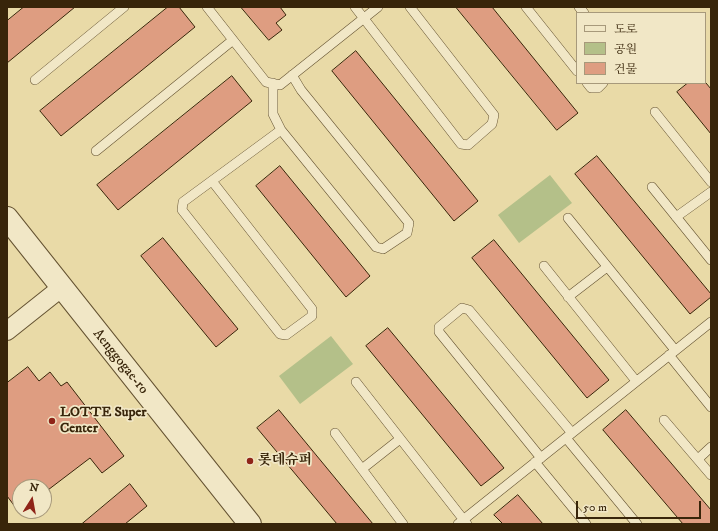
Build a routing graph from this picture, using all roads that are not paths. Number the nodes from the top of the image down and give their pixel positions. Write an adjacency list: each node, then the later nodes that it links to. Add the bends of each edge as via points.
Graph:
1 (124, 7): 11 (lane)
2 (207, 7): 8 (lane)
3 (355, 7): 7 (lane)
4 (378, 7): 7 (lane)
5 (410, 7): 7 (lane, via 494,115 492,124 468,145 461,144)
6 (526, 7): 9 (lane)
7 (364, 18): 10 (lane)
8 (233, 40): 12 (lane, via 266,82); 17 (lane)
9 (576, 70)
10 (292, 75): 12 (lane, via 280,85); 16 (lane, via 301,90 408,223 407,233 383,249 376,247)
11 (35, 80)
12 (273, 83): 16 (lane, via 272,114)
13 (588, 84): 14 (lane, via 590,88 598,88)
14 (603, 84)
15 (655, 112): 19 (lane)
16 (280, 130): 18 (lane)
17 (96, 150)
18 (212, 181): 18 (lane, via 183,202 182,210 280,334 286,335 312,316 312,309)
19 (711, 182)
20 (652, 187): 22 (lane)
21 (711, 192): 22 (lane)
22 (676, 217): 25 (lane)
23 (7, 218): 28 (street, Aenggogae-ro)
24 (568, 218): 27 (lane)
25 (711, 260)
26 (544, 266): 29 (lane)
27 (607, 267): 29 (lane); 32 (lane)
28 (61, 288): 31 (street); 46 (street, Aenggogae-ro)
29 (568, 297): 33 (lane)
30 (711, 322): 32 (lane)
31 (7, 331)
32 (672, 353): 33 (lane); 35 (lane)
33 (636, 381): 38 (lane)
34 (356, 382): 39 (lane)
35 (711, 407)
36 (664, 420): 41 (lane)
37 (335, 433): 43 (lane)
38 (569, 435): 42 (lane); 42 (lane, via 469,310 462,308 439,327 439,332); 49 (lane)
39 (400, 439): 43 (lane); 45 (lane)
40 (711, 447): 41 (lane)
41 (698, 459): 44 (lane)
42 (538, 460): 45 (lane); 48 (lane)
43 (362, 469): 47 (lane)
44 (711, 475)
45 (463, 523)
46 (250, 524)
47 (403, 524)
48 (586, 524)
49 (637, 524)

